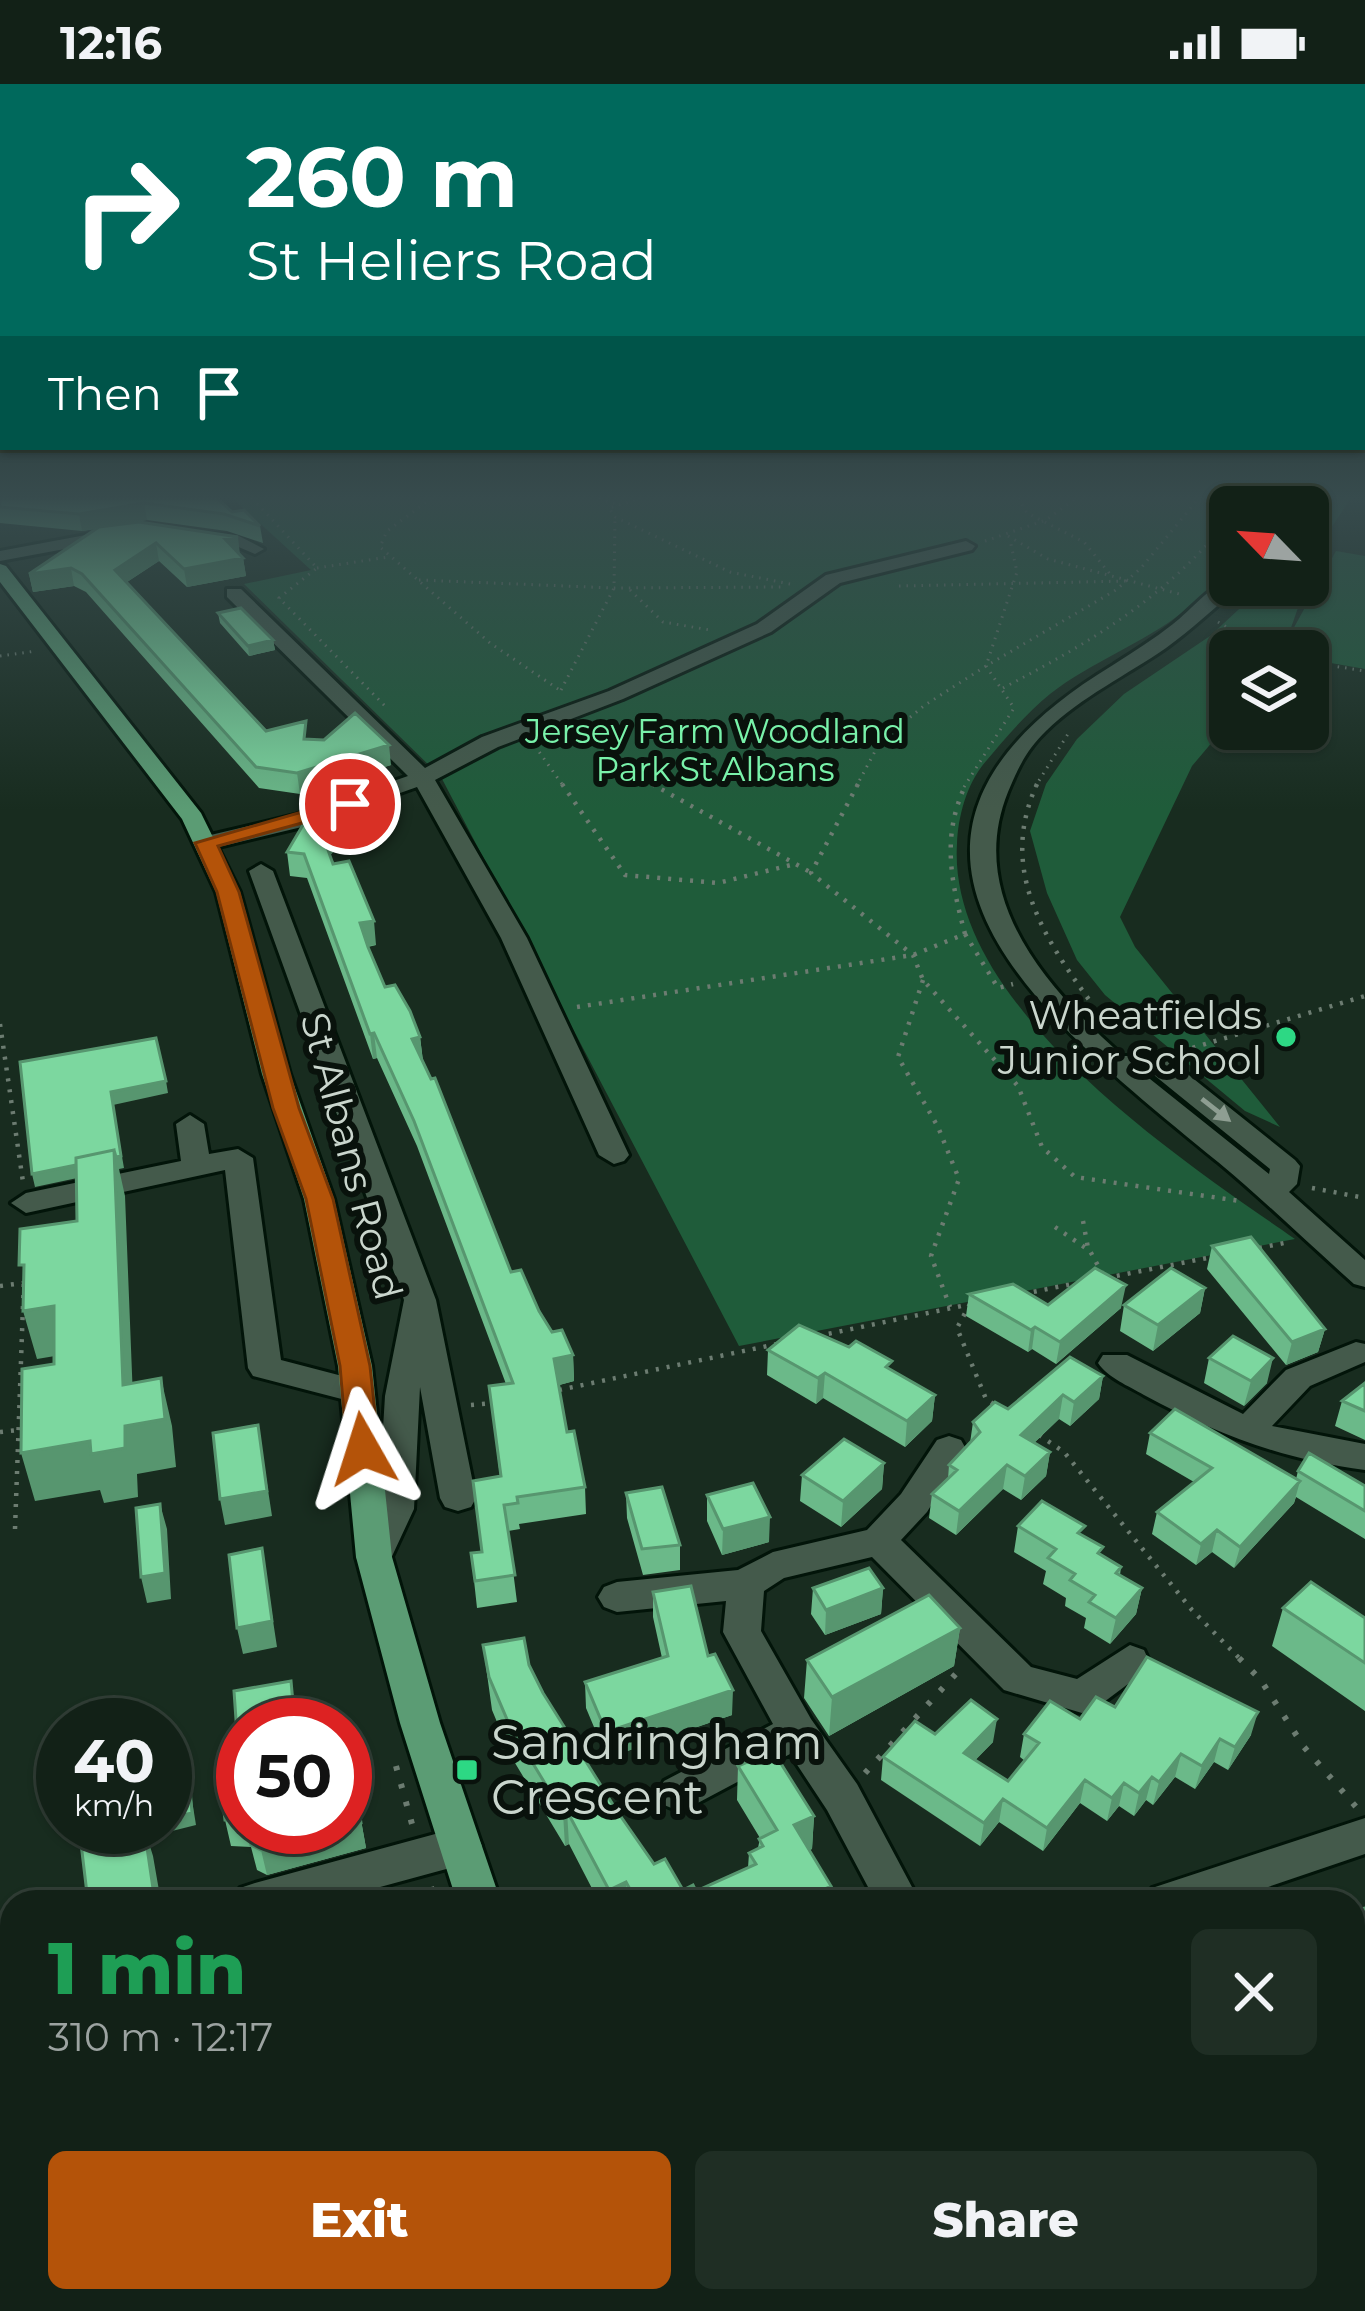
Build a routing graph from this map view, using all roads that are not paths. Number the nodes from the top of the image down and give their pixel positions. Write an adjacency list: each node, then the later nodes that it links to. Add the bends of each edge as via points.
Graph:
1 (25, 602): 8 (main road, St Albans Road)
2 (243, 602): 5 (street)
3 (801, 602): 7 (street, via 752,633)
4 (1209, 603): 14 (street, via 1048,718 1011,758 982,839 986,875 1000,927 1031,979 1258,1196)
5 (361, 718): 6 (street); 7 (street)
6 (333, 736)
7 (423, 778): 8 (street); 11 (street, via 514,938)
8 (206, 843): 18 (main road, St Albans Road, via 228,892 320,1199)
9 (261, 871): 15 (street)
10 (190, 1124): 12 (street)
11 (614, 1155)
12 (196, 1166): 13 (street); 18 (street, via 238,1158 265,1368)
13 (26, 1203)
14 (1365, 1277)
15 (420, 1300): 22 (street); 24 (street, via 402,1396 396,1509)
16 (1356, 1353): 19 (street, via 1298,1378)
17 (1115, 1363): 19 (street)
18 (357, 1391): 24 (main road, St Albans Road)
19 (1246, 1432): 21 (street, via 1316,1454)
20 (949, 1449): 23 (street)
21 (1365, 1457)
22 (458, 1498)
23 (879, 1541): 25 (street, via 773,1566); 27 (street, via 1018,1679 1082,1697)
24 (374, 1557): 31 (main road, St Albans Road)
25 (746, 1584): 26 (street); 28 (street, via 742,1632)
26 (617, 1597)
27 (1130, 1661)
28 (797, 1731): 29 (street); 34 (street)
29 (679, 1793)
30 (1365, 1836): 35 (street)
31 (461, 1846): 32 (street); 33 (main road, St Albans Road)
32 (299, 1890)
33 (475, 1890)
34 (892, 1890)
35 (1203, 1890)

